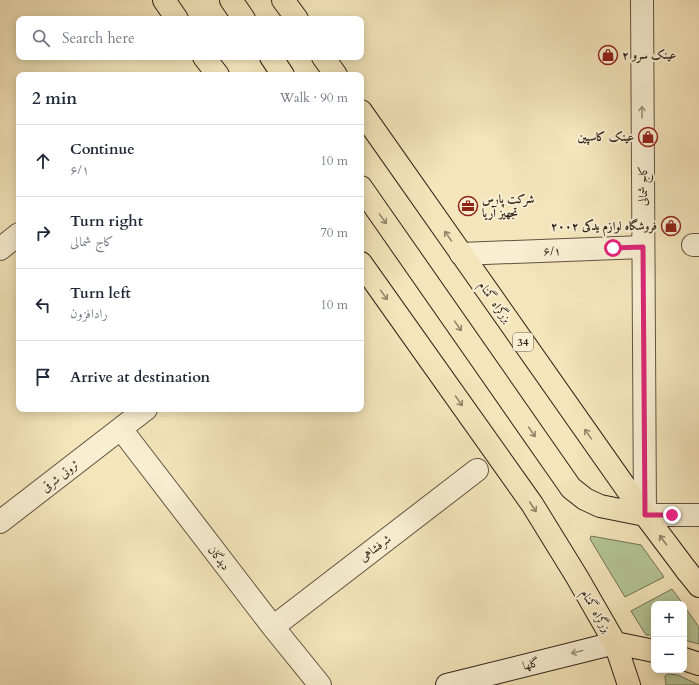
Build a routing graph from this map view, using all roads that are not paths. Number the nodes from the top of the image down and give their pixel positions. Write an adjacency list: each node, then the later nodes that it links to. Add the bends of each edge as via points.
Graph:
1 (164, 0): 5 (main road)
2 (231, 0): 6 (main road)
3 (283, 0): 7 (main road)
4 (642, 0): 17 (street, کاج شمالی, one-way to 4)
5 (175, 16)
6 (242, 16)
7 (295, 16)
8 (206, 60): 11 (main road)
9 (273, 60): 12 (main road)
10 (325, 60): 13 (main road)
11 (216, 72)
12 (281, 72)
13 (334, 72)
14 (364, 115): 19 (main road, بزرگراه گمنام / 34, one-way to 14)
15 (364, 191): 24 (main road, one-way to 24, via 572,488 585,499 600,506)
16 (16, 236): 18 (street)
17 (643, 247): 19 (street, ۶/۱); 24 (street, کاج شمالی)
18 (0, 249)
19 (462, 254): 24 (main road, بزرگراه گمنام / 34, one-way to 19)
20 (364, 267): 29 (main road, بزرگراه گمنام, one-way to 29, via 532,504)
21 (142, 412): 22 (street, ثروتی شرقی)
22 (121, 429): 26 (street, ثروتی شرقی); 28 (street, دیدگان)
23 (477, 470): 28 (street, شرفشاهی)
24 (645, 515): 25 (street); 27 (main road, بزرگراه گمنام / 34, one-way to 24)
25 (699, 515)
26 (0, 522)
27 (693, 578)
28 (272, 627): 33 (street, دیدگان)
29 (614, 643): 30 (main road); 34 (street, گلها, one-way to 34); 35 (main road, بزرگراه گمنام)
30 (651, 650)
31 (687, 660): 32 (main road)
32 (699, 664)
33 (320, 685)
34 (447, 685)
35 (629, 685)

